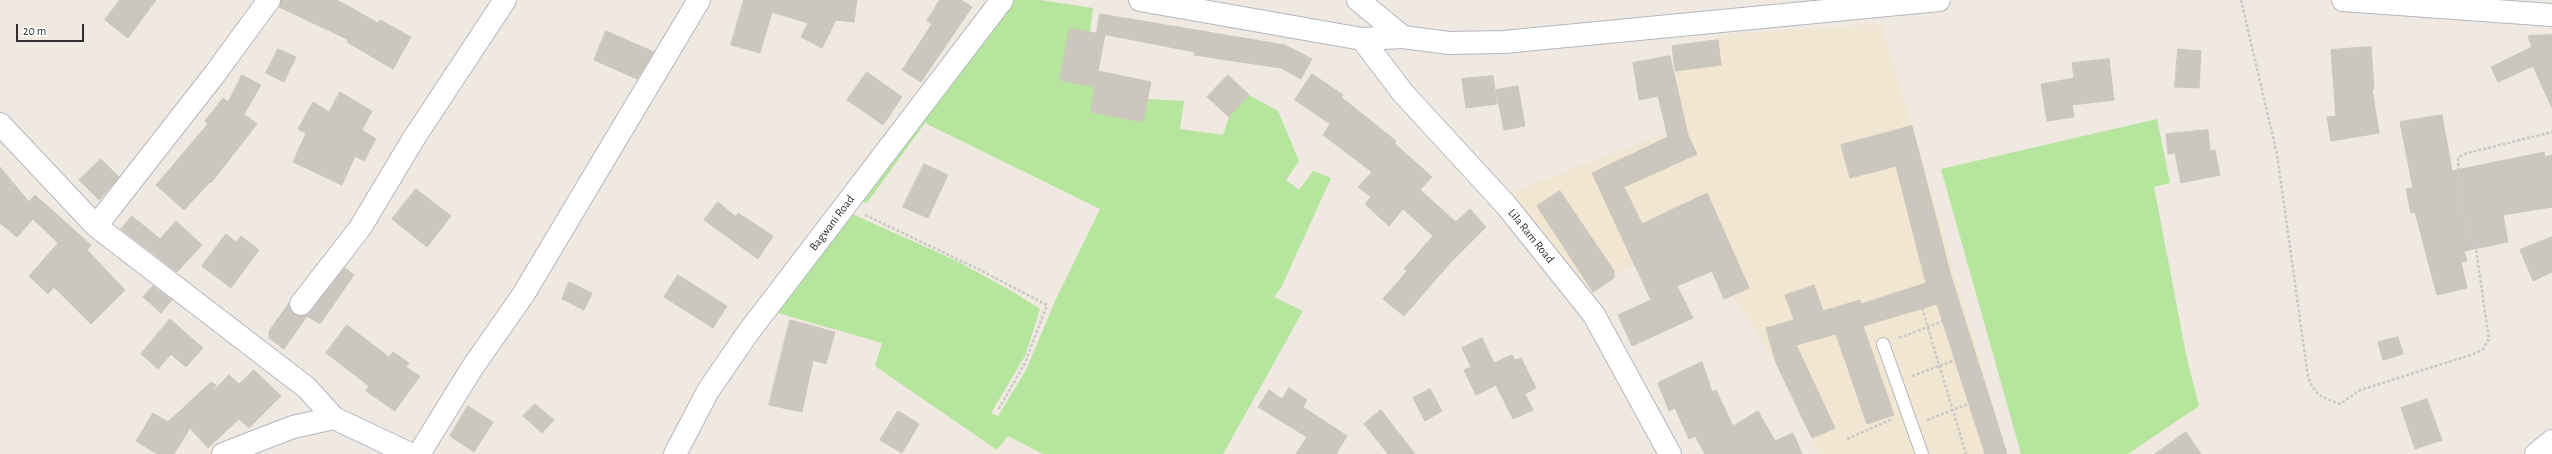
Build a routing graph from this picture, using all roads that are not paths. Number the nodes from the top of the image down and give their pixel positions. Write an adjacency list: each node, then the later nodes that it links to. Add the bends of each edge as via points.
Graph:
1 (269, 0): 13 (street, via 214,76)
2 (505, 0): 14 (street, via 414,138 360,228)
3 (699, 0): 20 (street, via 523,294 468,374)
4 (1002, 0): 21 (street, Bagwani Road, via 747,334 712,384)
5 (1140, 0): 11 (street)
6 (1358, 0): 10 (street)
7 (1939, 0): 10 (street, via 1504,42 1449,43)
8 (2342, 0): 9 (street)
9 (2552, 15)
10 (1402, 37): 11 (street)
11 (1362, 39): 22 (street, Lila Ram Road, via 1403,93 1506,205 1594,315)
12 (0, 124): 13 (street)
13 (96, 226): 16 (street, via 307,388)
14 (301, 304)
15 (1883, 344): 23 (lane)
16 (334, 418): 18 (street, via 293,427); 19 (street)
17 (2552, 440): 24 (street)
18 (223, 454)
19 (410, 454)
20 (419, 454)
21 (675, 454)
22 (1670, 454)
23 (1922, 454)
24 (2536, 454)

